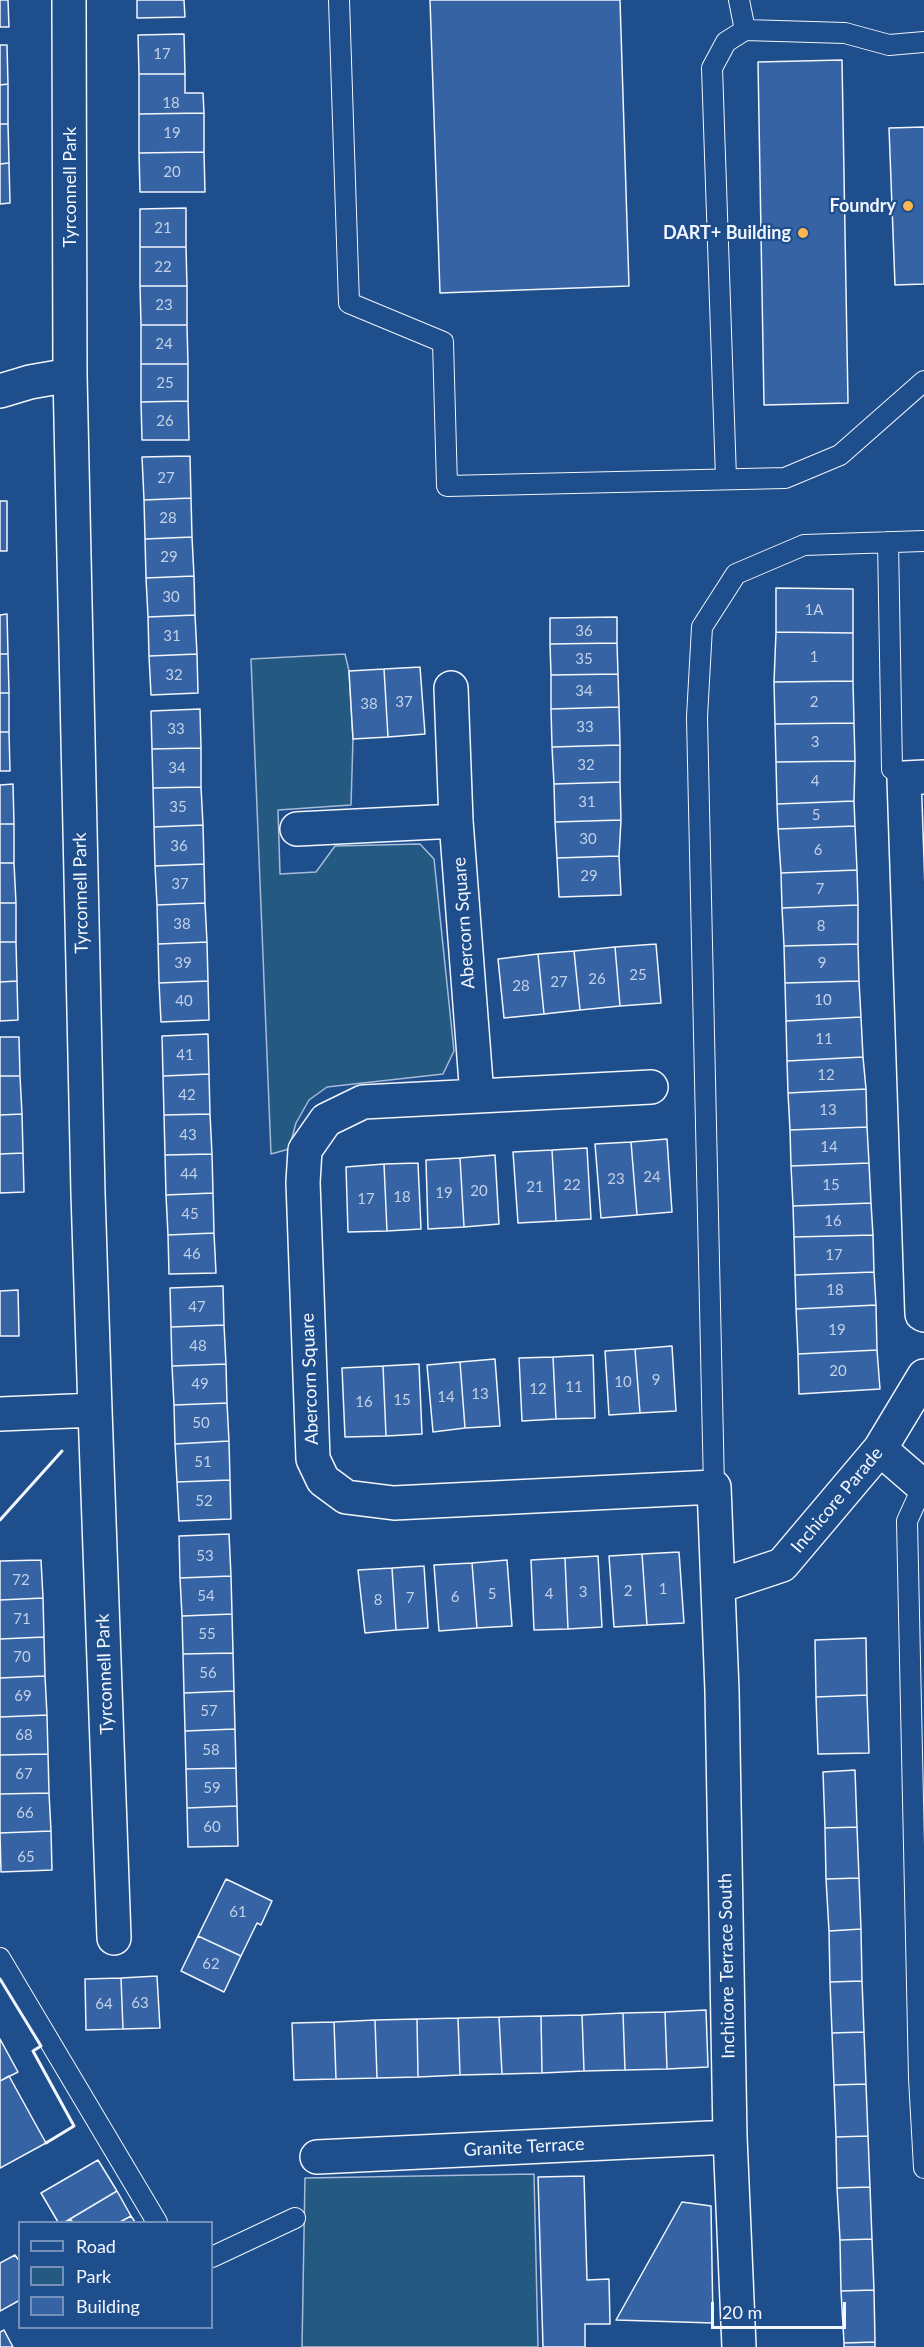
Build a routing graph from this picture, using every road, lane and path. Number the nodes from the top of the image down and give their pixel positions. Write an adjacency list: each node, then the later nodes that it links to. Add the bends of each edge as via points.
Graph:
1 (69, 0): 6 (street, Tyrconnell Park)
2 (339, 0): 9 (lane, via 349,303 443,342 447,486)
3 (739, 0): 4 (lane)
4 (745, 30): 5 (lane, via 844,33 889,45); 9 (lane, via 726,42 712,68)
5 (924, 42)
6 (70, 375): 8 (street); 20 (street, Tyrconnell Park)
7 (924, 381): 9 (lane, via 840,455 785,478)
8 (0, 392)
9 (726, 478)
10 (924, 541): 11 (lane)
11 (888, 542): 13 (lane, via 892,769); 24 (lane, via 804,545 736,574 702,627 697,717)
12 (451, 688): 14 (street, Abercorn Square)
13 (914, 778): 18 (street)
14 (456, 821): 15 (street); 17 (street, Abercorn Square)
15 (297, 829)
16 (651, 1087): 17 (street, Abercorn Square)
17 (477, 1096): 24 (street, Abercorn Square, via 363,1102 326,1120 305,1150 313,1459 323,1480 346,1497 394,1503)
18 (924, 1315)
19 (924, 1376): 22 (street, Inchicore Parade)
20 (95, 1410): 21 (street); 27 (street, Tyrconnell Park)
21 (0, 1414)
22 (880, 1449): 23 (street); 25 (street, Inchicore Parade, via 782,1565)
23 (924, 1486): 26 (lane, via 907,1521)
24 (714, 1487): 25 (street)
25 (719, 1586): 29 (street, Inchicore Terrace South)
26 (917, 1664): 31 (lane, via 919,2078)
27 (114, 1938)
28 (0, 1958): 33 (lane)
29 (730, 2137): 30 (street, Granite Terrace); 35 (street, Inchicore Terrace South)
30 (317, 2157)
31 (924, 2168)
32 (295, 2218): 34 (lane)
33 (156, 2221)
34 (213, 2257)
35 (739, 2347)

